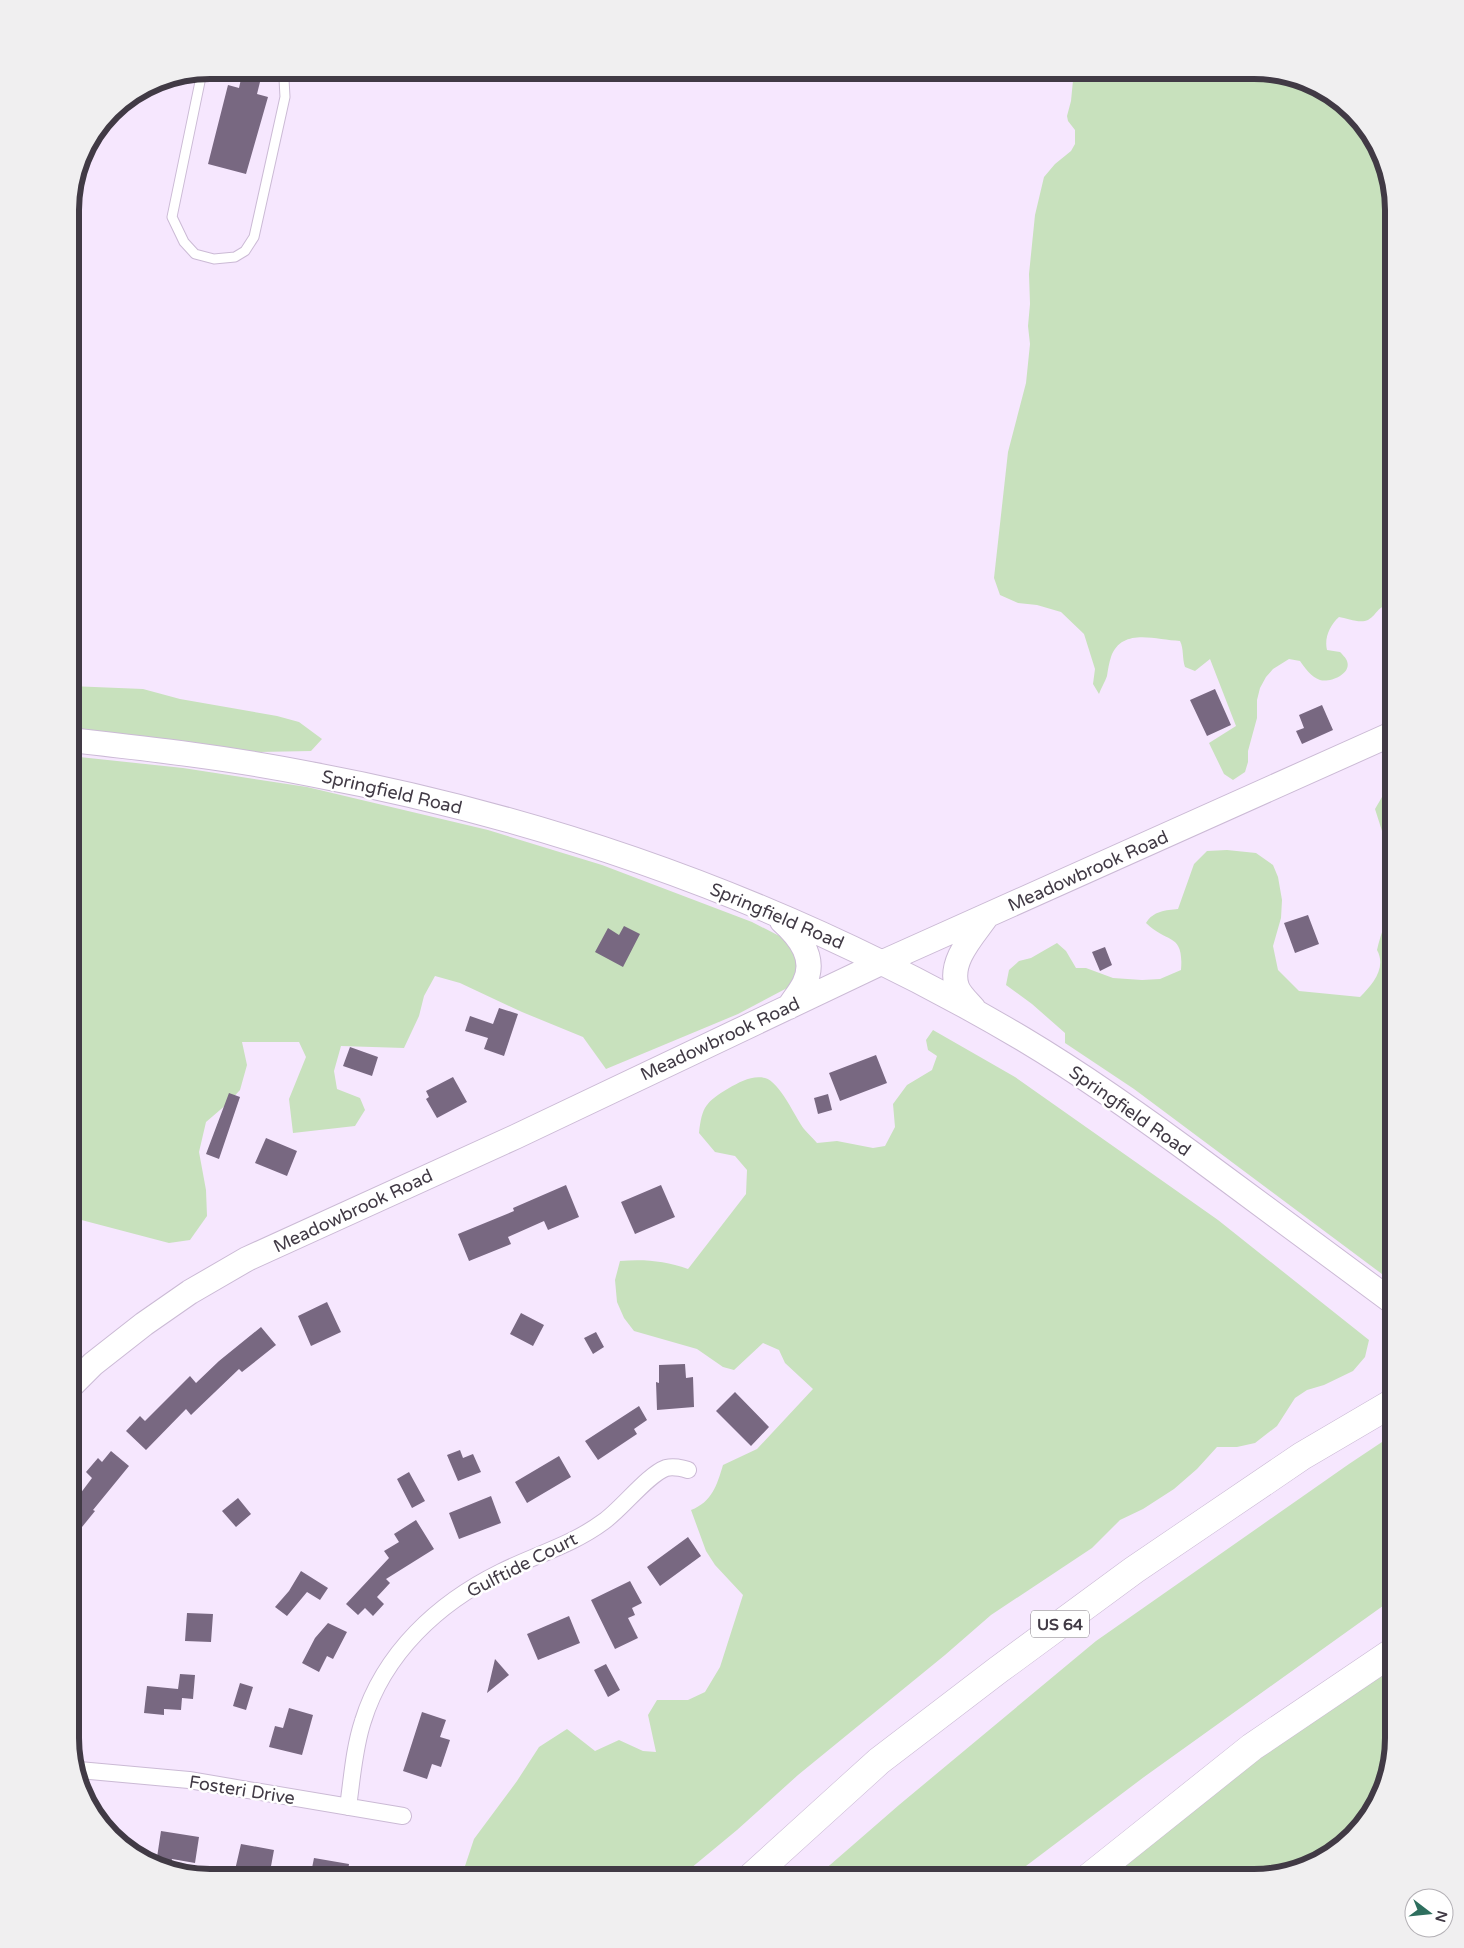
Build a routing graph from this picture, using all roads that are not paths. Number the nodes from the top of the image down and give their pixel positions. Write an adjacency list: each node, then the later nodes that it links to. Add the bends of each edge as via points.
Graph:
1 (284, 79): 2 (lane, via 285,97 254,237 245,251 235,257 214,259 195,254 184,242 172,217)
2 (200, 80)
3 (1385, 737): 6 (main road, Meadowbrook Road)
4 (79, 741): 5 (main road, Springfield Road, via 310,773 443,802 642,861)
5 (772, 912): 7 (main road, Springfield Road); 8 (main road, via 792,929 808,956 805,983)
6 (987, 916): 7 (main road, Meadowbrook Road); 9 (main road, via 959,958 954,973 963,997)
7 (882, 962): 8 (main road, Meadowbrook Road); 9 (main road, Springfield Road)
8 (789, 1007): 11 (main road, Meadowbrook Road, via 248,1259 190,1292 144,1324)
9 (980, 1015): 10 (main road, Springfield Road, via 1081,1075)
10 (1385, 1296)
11 (79, 1378)
12 (1385, 1407): 18 (highway, US 64, via 1302,1456 1134,1570 998,1670 878,1762)
13 (688, 1470): 16 (street, Gulftide Court, via 666,1468 603,1522 551,1551 466,1591 411,1637 389,1665 362,1722)
14 (1385, 1657): 19 (highway, via 1252,1747)
15 (83, 1770): 16 (street, Fosteri Drive, via 189,1780)
16 (348, 1807): 17 (street, Fosteri Drive)
17 (403, 1816)
18 (760, 1869)
19 (1099, 1869)

